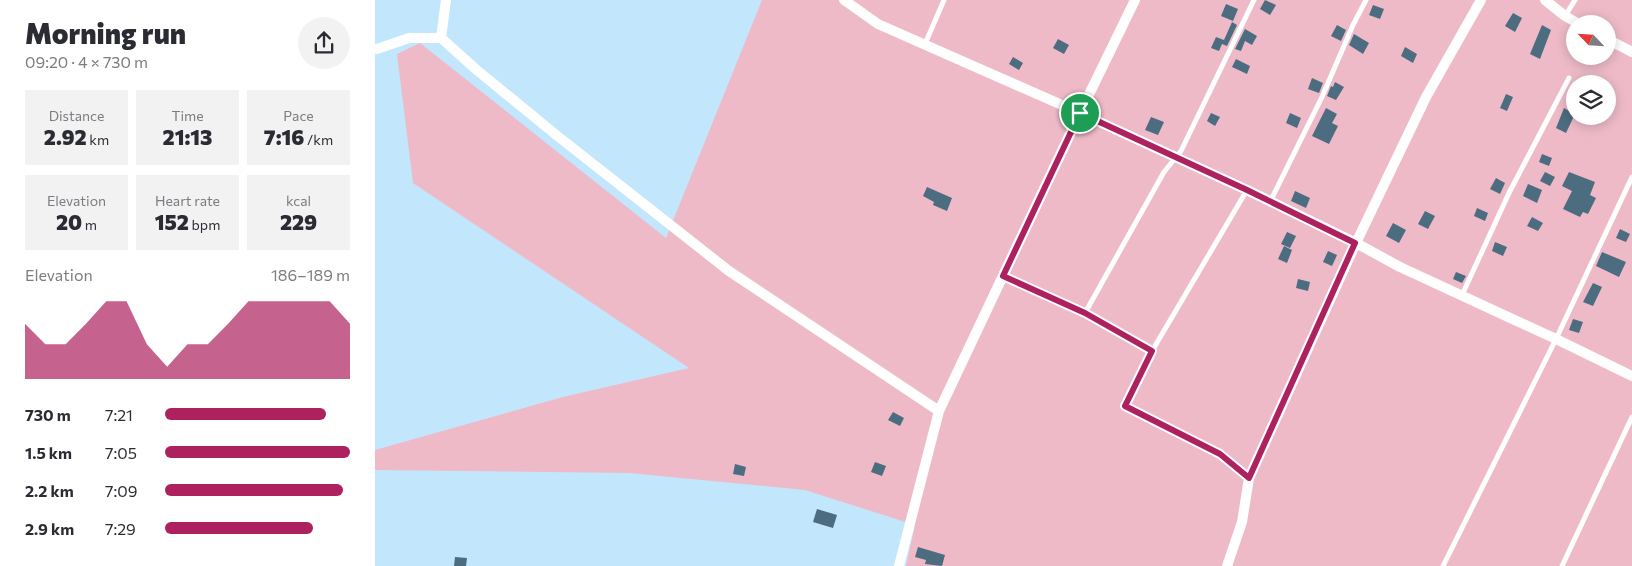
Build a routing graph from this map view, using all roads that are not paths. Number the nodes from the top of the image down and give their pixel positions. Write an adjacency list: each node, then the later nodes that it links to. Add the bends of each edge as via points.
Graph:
1 (446, 0): 11 (street)
2 (844, 0): 12 (street, via 878,24)
3 (944, 0): 12 (lane)
4 (1135, 0): 17 (street)
5 (1254, 0): 18 (lane)
6 (1366, 0): 21 (lane)
7 (1481, 0): 22 (street, via 1426,97)
8 (1545, 0): 10 (street)
9 (1575, 0): 10 (lane)
10 (1565, 16)
11 (441, 38): 14 (street, via 409,38); 29 (street, via 555,134 729,271)
12 (925, 44): 17 (street)
13 (1616, 44): 15 (street)
14 (376, 49)
15 (1632, 52)
16 (1566, 84): 24 (lane, via 1509,192)
17 (1080, 113): 18 (street); 23 (street)
18 (1176, 158): 20 (street); 25 (lane, via 1164,172)
19 (1632, 177): 26 (lane)
20 (1247, 190): 21 (street); 27 (lane)
21 (1270, 202): 22 (street)
22 (1355, 243): 24 (street); 31 (street)
23 (1003, 276): 25 (lane); 29 (street)
24 (1462, 296): 26 (street)
25 (1085, 313): 27 (lane)
26 (1556, 339): 28 (street); 34 (lane)
27 (1152, 351): 31 (lane, via 1125,406 1220,454)
28 (1632, 376)
29 (939, 411): 32 (street)
30 (1632, 417): 35 (lane)
31 (1249, 478): 33 (street, via 1242,522)
32 (899, 566)
33 (1227, 566)
34 (1443, 566)
35 (1562, 566)

